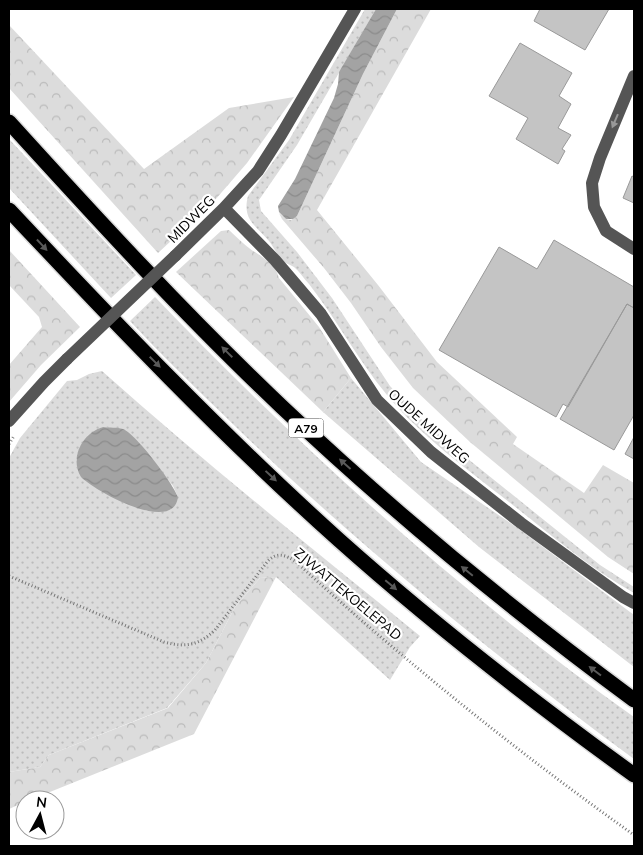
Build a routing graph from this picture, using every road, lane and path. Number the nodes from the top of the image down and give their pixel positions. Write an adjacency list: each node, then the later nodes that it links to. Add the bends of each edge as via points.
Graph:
1 (356, 9): 4 (street, MIDWEG, via 268,156)
2 (634, 76): 6 (street, one-way to 6, via 592,184 594,207 606,231)
3 (9, 122): 10 (highway, A79, one-way to 3, via 462,567 351,470 282,406 116,239)
4 (224, 208): 7 (street, MIDWEG, bridge, via 67,359); 9 (street, OUDE MIDWEG, via 275,260 321,314 377,400 431,452 521,523)
5 (9, 210): 11 (highway, one-way to 11, via 183,390 338,539 510,683)
6 (634, 249)
7 (9, 421)
8 (9, 576): 12 (path, ZJWATTEKOELEPAD, via 164,642 184,646 193,645 215,630 267,562 280,554 285,556 295,561 522,752)
9 (634, 603)
10 (634, 700)
11 (634, 775)
12 (634, 835)

